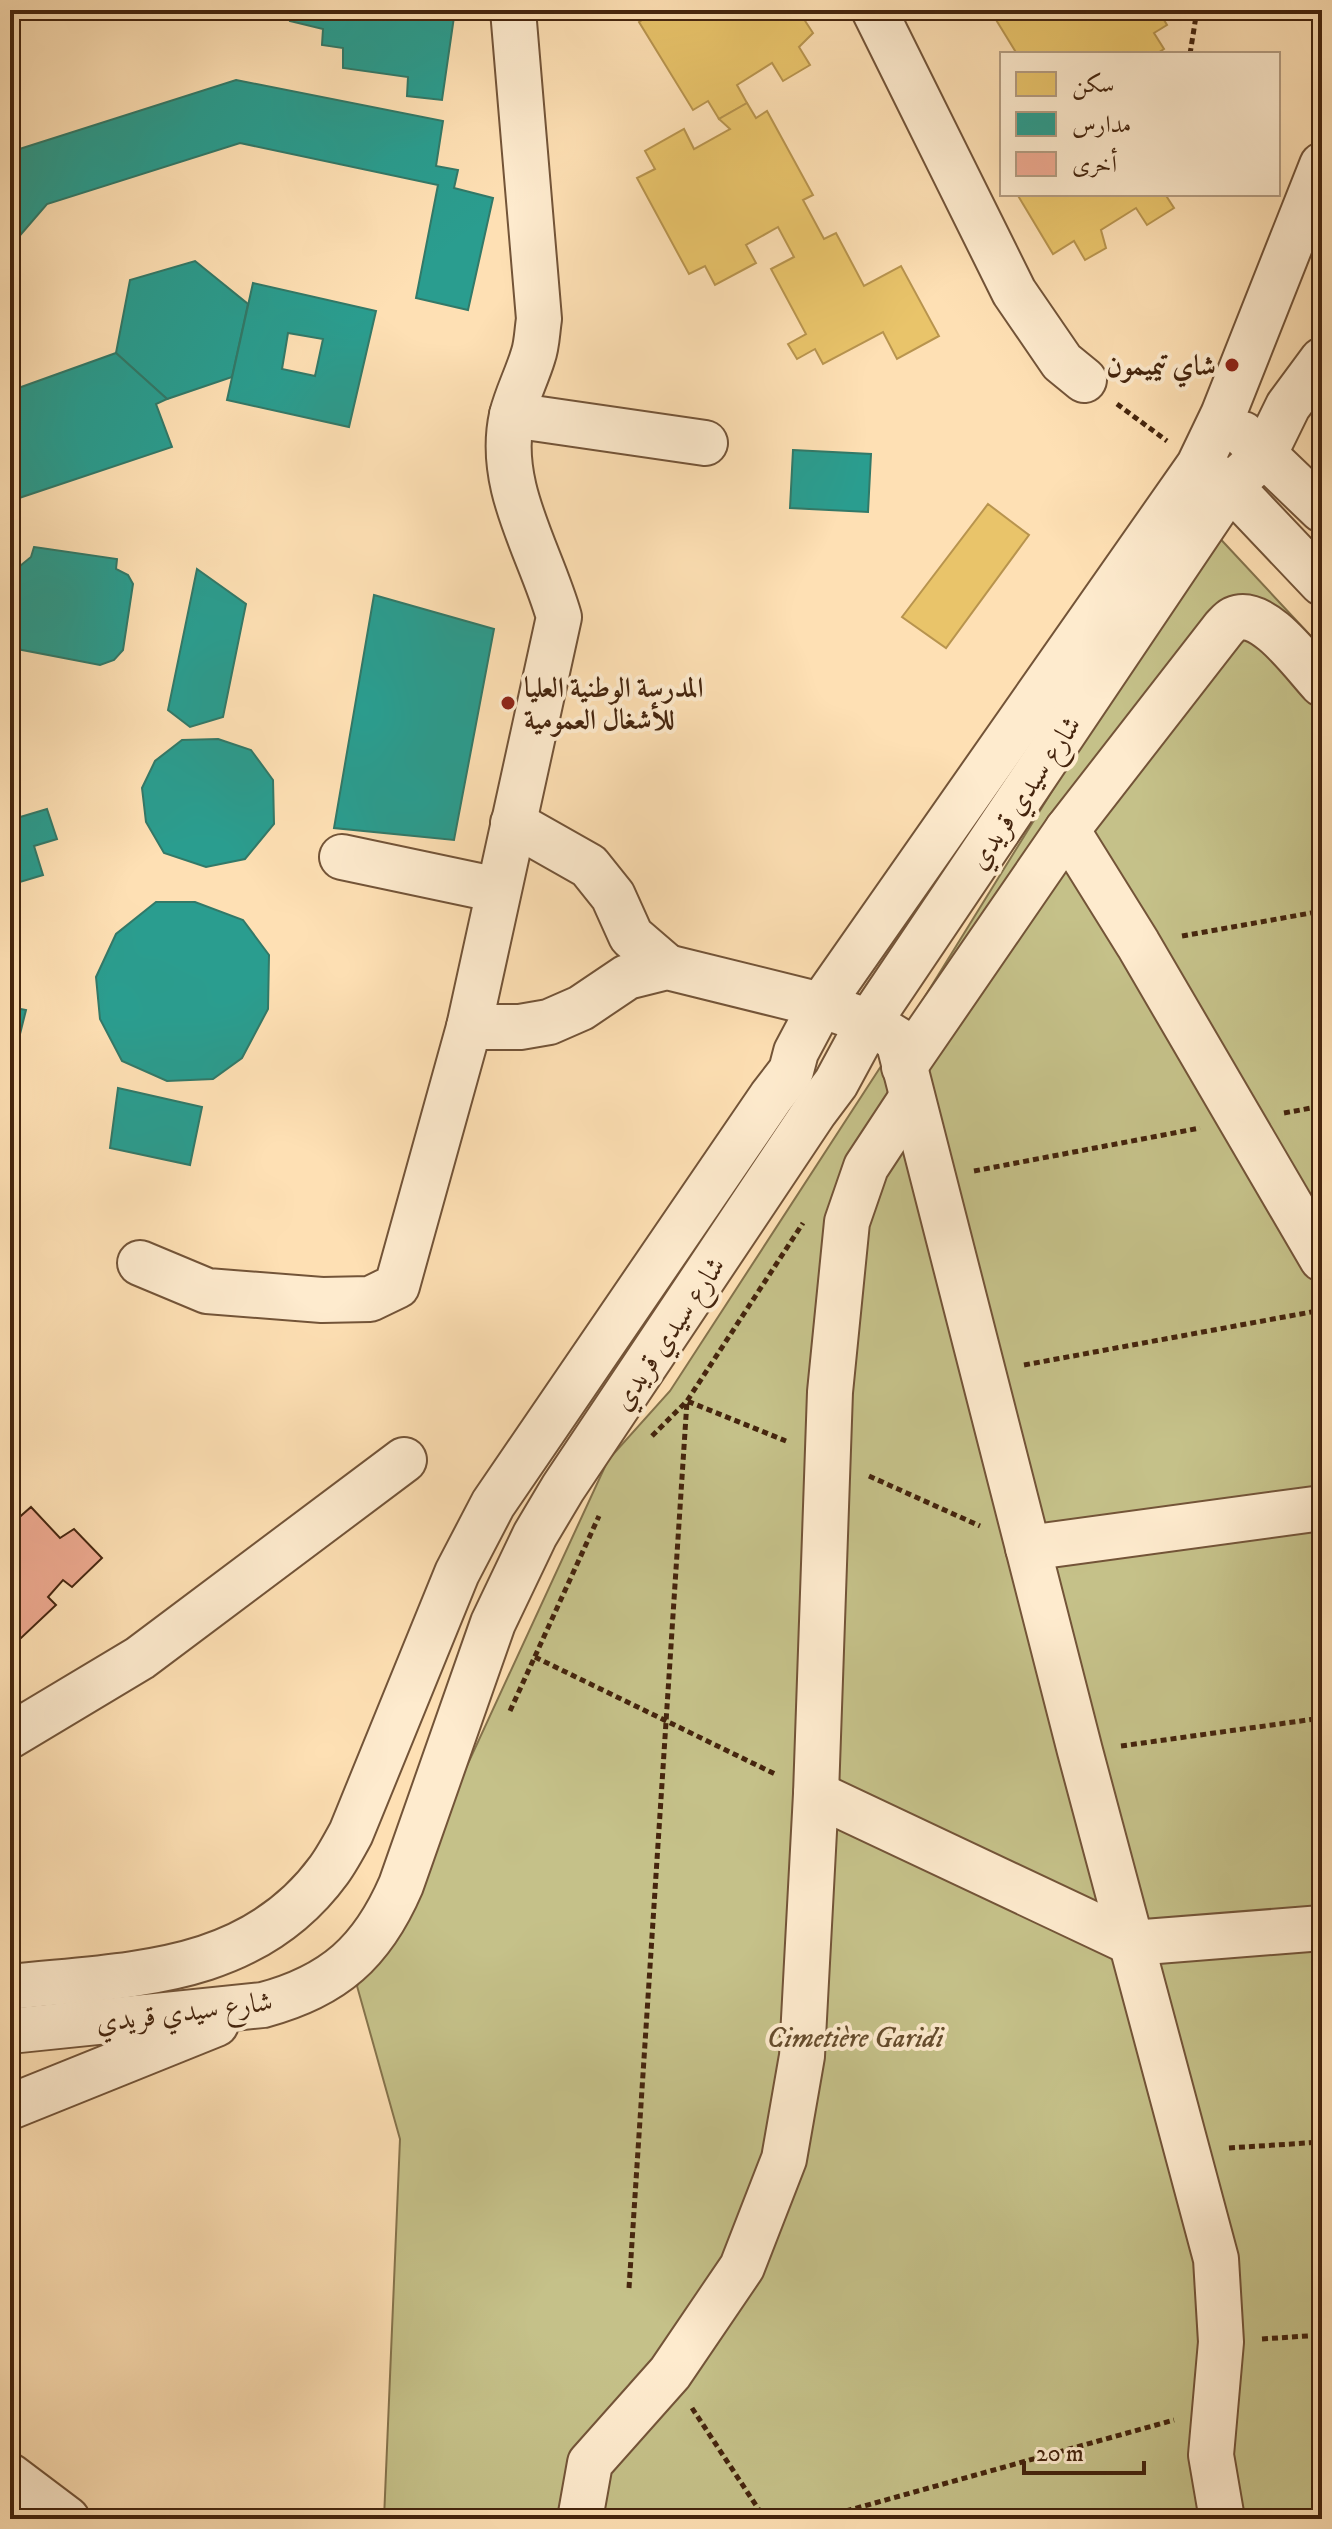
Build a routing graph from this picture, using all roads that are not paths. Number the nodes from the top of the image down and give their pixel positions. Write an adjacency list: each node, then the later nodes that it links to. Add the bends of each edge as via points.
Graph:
1 (513, 10): 6 (street, via 539,319 534,352)
2 (874, 10): 5 (street, via 1014,292 1062,362)
3 (1322, 165): 7 (street)
4 (1322, 360): 9 (street, via 1288,406)
5 (1084, 380)
6 (512, 415): 8 (street); 14 (street, via 512,490 559,617)
7 (1223, 415): 9 (street); 10 (street)
8 (705, 443)
9 (1264, 455): 10 (street, شارع سيدي قريدي); 11 (street)
10 (1215, 475): 12 (street); 19 (street, شارع سيدي قريدي); 20 (street, شارع سيدي قريدي)
11 (1322, 510)
12 (1322, 583)
13 (1322, 684): 15 (street, via 1268,626 1251,618 1234,619)
14 (513, 823): 17 (street); 18 (street, via 589,866 613,896 631,936)
15 (1067, 830): 22 (street); 23 (street)
16 (342, 857): 17 (street)
17 (498, 890): 21 (street)
18 (667, 967): 19 (street); 21 (street, via 627,977 549,1022)
19 (821, 1005): 20 (street); 32 (street, شارع سيدي قريدي, via 791,1071 493,1504 457,1573 351,1833 329,1870 301,1902 229,1951 189,1965)
20 (869, 1022): 22 (street, via 898,1040); 33 (street, شارع سيدي قريدي, via 836,1083 535,1535 493,1623 389,1914 372,1940 324,1982)
21 (469, 1027): 24 (street, via 397,1286 370,1299 207,1291)
22 (908, 1082): 27 (street); 29 (street, via 866,1167 847,1222 830,1392)
23 (1322, 1259)
24 (140, 1263)
25 (404, 1460): 28 (street, via 140,1658)
26 (1322, 1508): 27 (street)
27 (1028, 1548): 31 (street)
28 (10, 1736)
29 (816, 1794): 31 (street); 38 (street, via 802,2056 784,2159 742,2267 670,2373 590,2463)
30 (1322, 1928): 31 (street)
31 (1132, 1943): 39 (street, via 1216,2259 1221,2342 1211,2455)
32 (10, 1987)
33 (263, 2005): 34 (street, شارع سيدي قريدي); 35 (street)
34 (10, 2031)
35 (10, 2107)
36 (10, 2476): 37 (street)
37 (67, 2519)
38 (580, 2519)
39 (1222, 2519)

